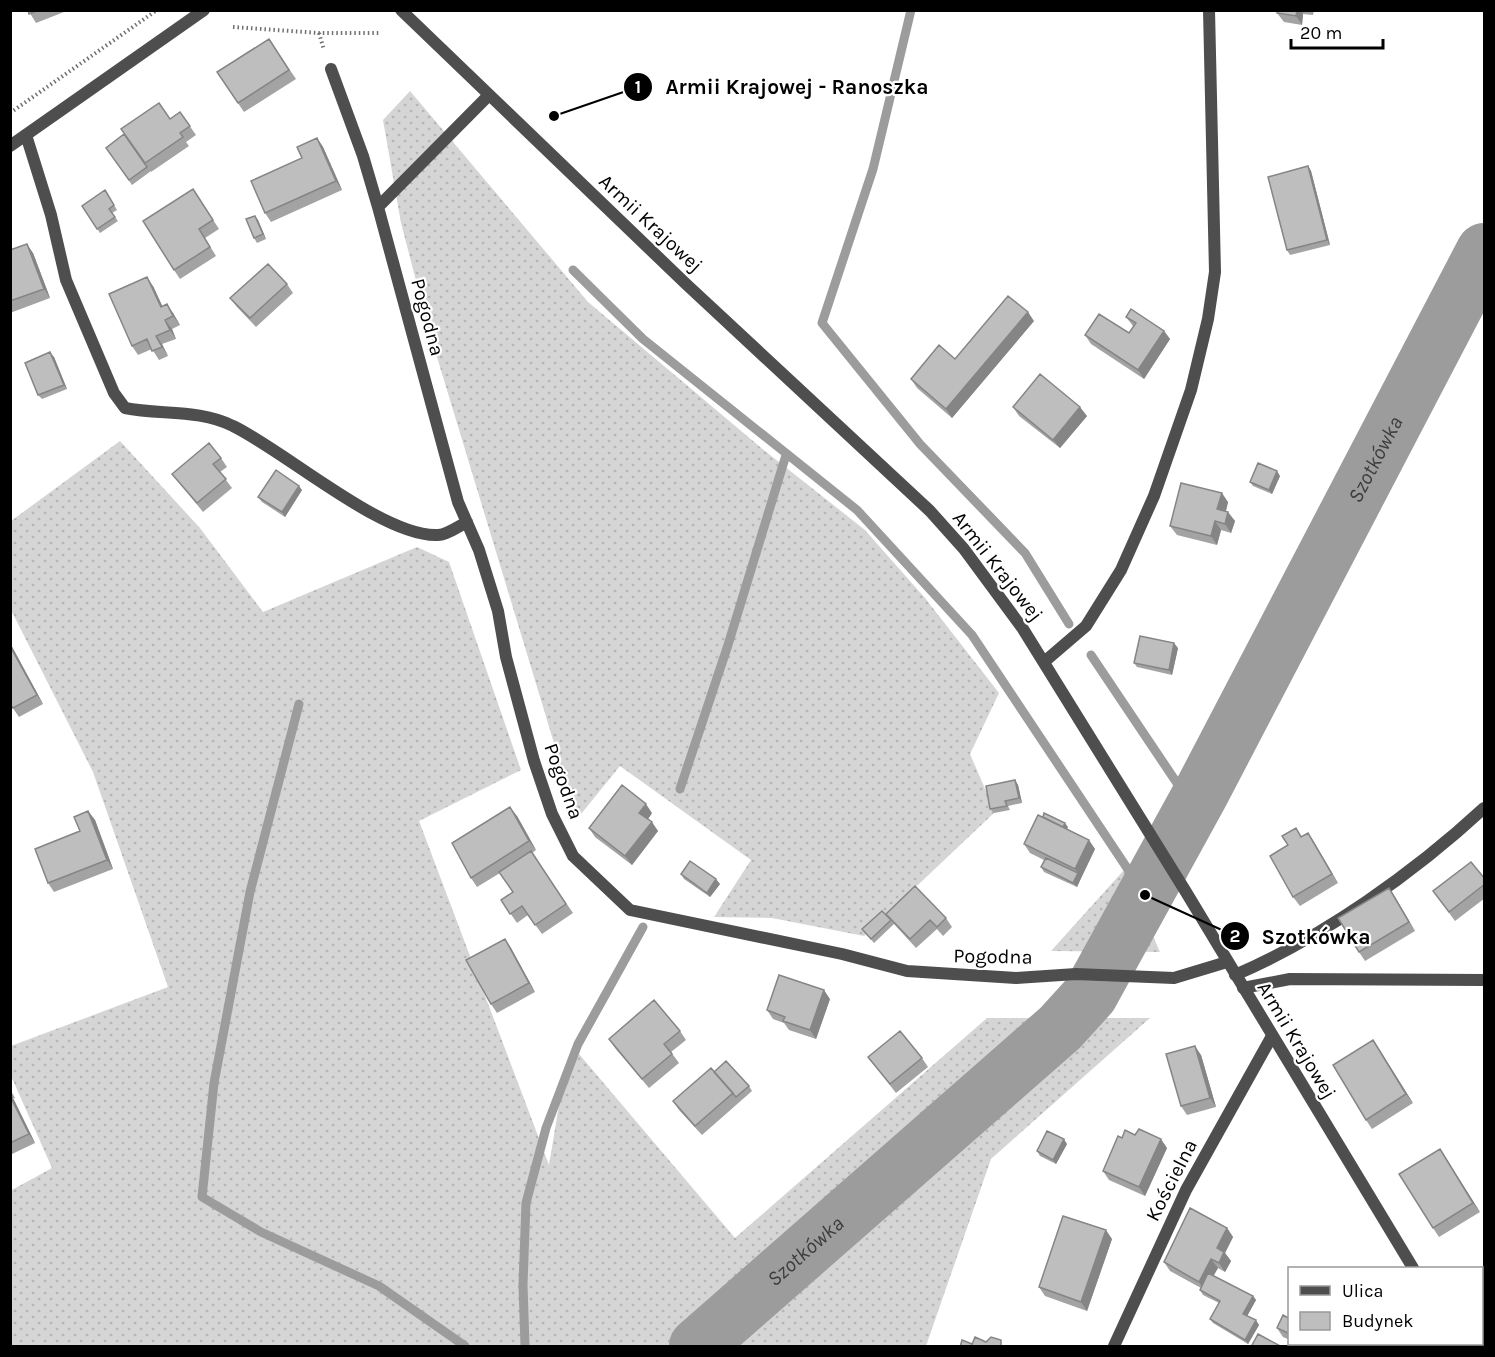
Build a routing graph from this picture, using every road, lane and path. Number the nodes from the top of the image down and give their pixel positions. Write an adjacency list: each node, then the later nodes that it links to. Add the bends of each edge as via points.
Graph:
1 (157, 10): 9 (path)
2 (204, 10): 10 (street)
3 (401, 10): 8 (street, Armii Krajowej)
4 (1209, 10): 14 (street, via 1215,272 1191,390 1154,496 1121,570 1086,626)
5 (233, 27): 6 (path)
6 (380, 33)
7 (331, 69): 12 (street, Pogodna)
8 (488, 96): 12 (street); 14 (street, Armii Krajowej, via 930,511 964,549)
9 (10, 113)
10 (26, 135): 11 (street); 13 (street, via 66,280 114,393 125,408 179,411 232,425 370,512 411,532 440,536)
11 (10, 146)
12 (378, 207): 13 (street, Pogodna, via 431,410)
13 (467, 522): 16 (street, Pogodna, via 498,611 506,657 552,814 573,856 630,910 907,971 1016,978 1076,974 1174,978)
14 (1044, 662): 16 (street, Armii Krajowej)
15 (1485, 808): 17 (street, via 1440,847 1352,909 1270,960)
16 (1227, 962): 17 (street, Armii Krajowej)
17 (1235, 975): 19 (street, Armii Krajowej)
18 (1485, 980): 19 (street, via 1290,979)
19 (1243, 988): 20 (street, Armii Krajowej)
20 (1272, 1036): 21 (street, Armii Krajowej); 22 (street, Kościelna, via 1186,1190)
21 (1412, 1267)
22 (1114, 1347)

